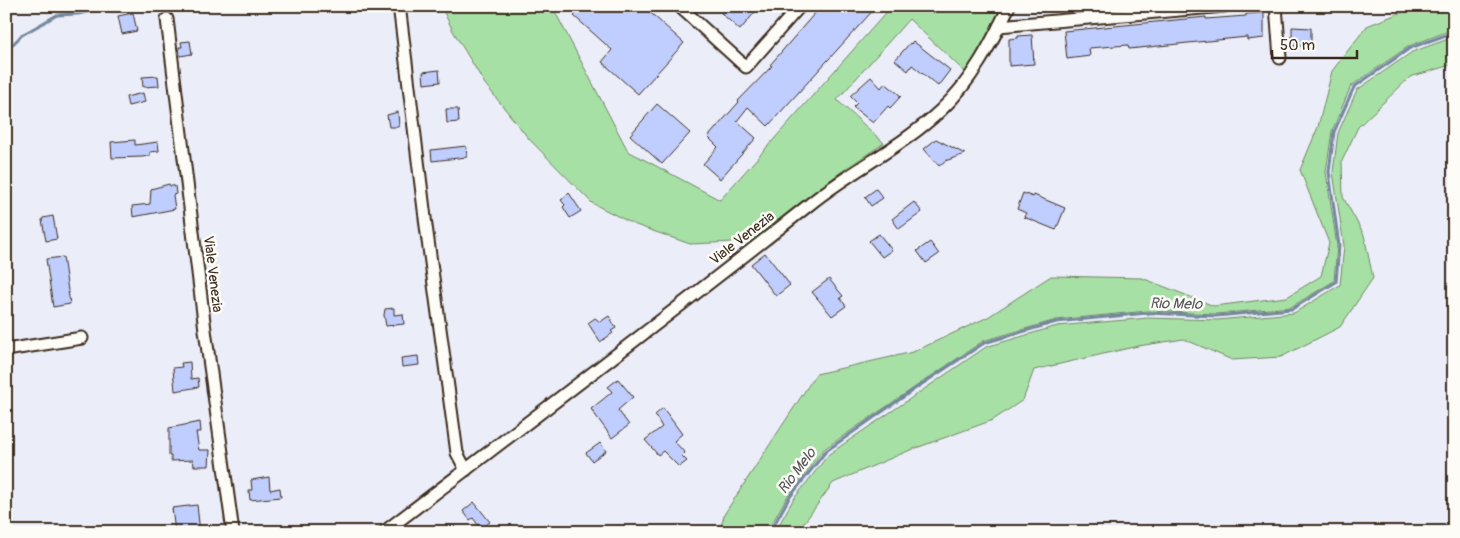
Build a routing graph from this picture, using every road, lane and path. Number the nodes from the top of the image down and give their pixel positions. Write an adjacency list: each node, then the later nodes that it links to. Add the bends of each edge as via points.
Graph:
1 (679, 6): 2 (street, via 746,67)
2 (800, 6)
3 (1008, 6): 8 (street, Viale Venezia)
4 (1225, 6): 8 (street)
5 (1276, 6): 9 (street)
6 (400, 13): 12 (street, via 457,453)
7 (167, 19): 13 (street, Viale Venezia)
8 (999, 26): 12 (street, Viale Venezia, via 977,68 941,110 922,126 830,188)
9 (1280, 58)
10 (82, 338): 11 (street)
11 (6, 350)
12 (466, 470): 14 (street, Viale Venezia)
13 (234, 532)
14 (384, 532)

